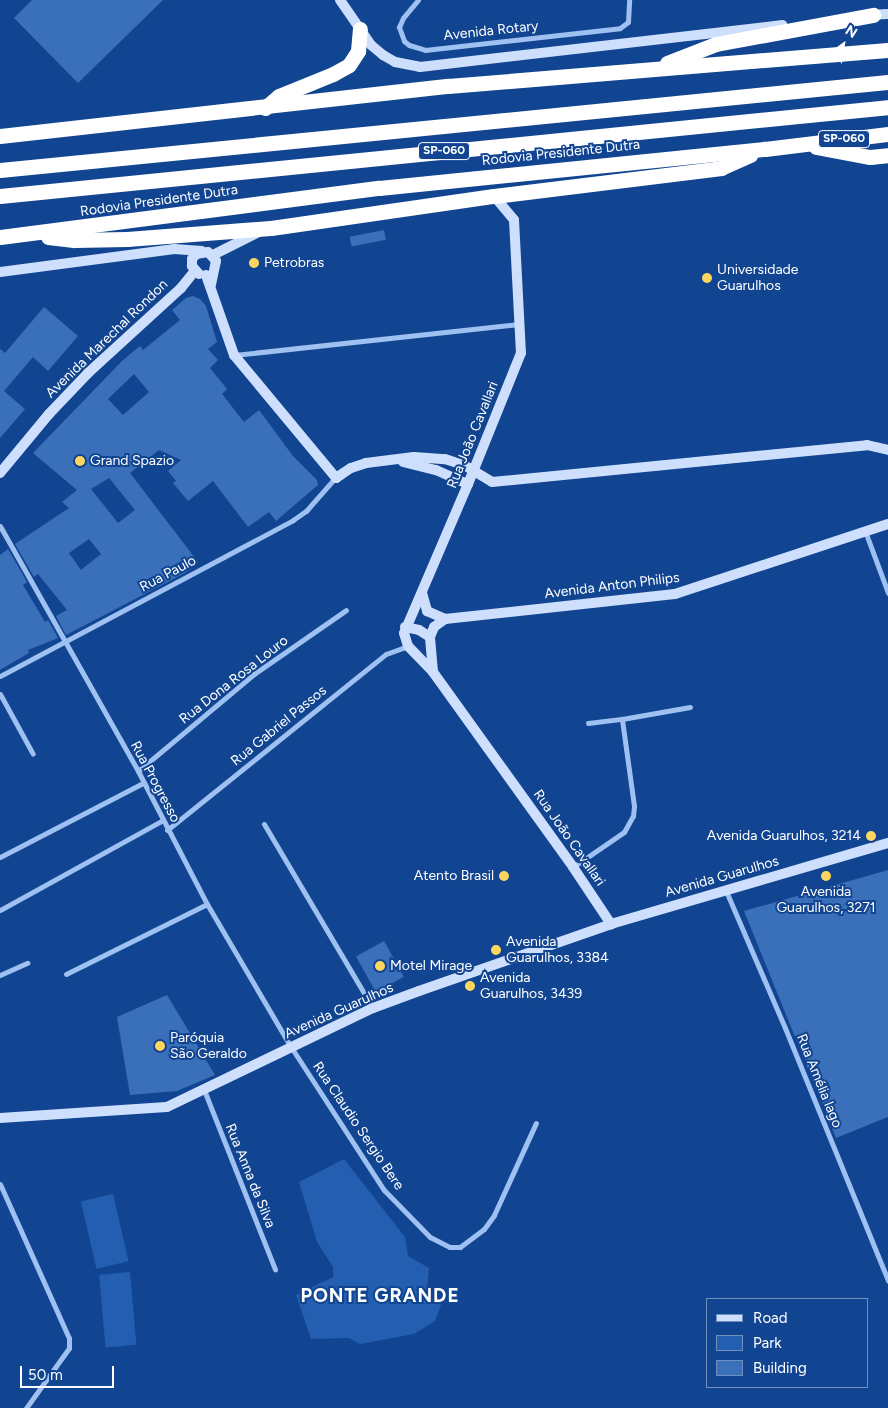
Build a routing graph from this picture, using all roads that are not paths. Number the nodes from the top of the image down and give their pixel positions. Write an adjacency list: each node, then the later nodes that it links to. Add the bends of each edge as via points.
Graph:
1 (340, 0): 5 (street)
2 (418, 0): 3 (street, Avenida Rotary, via 399,27 404,41 426,50 620,28 628,22)
3 (629, 0)
4 (880, 14): 5 (street, via 420,67 395,62 382,55); 7 (highway, via 716,44)
5 (360, 29): 10 (highway, via 358,51 349,65 278,96)
6 (888, 50): 7 (highway)
7 (652, 69): 10 (highway, via 448,86)
8 (888, 82): 16 (highway, SP-060)
9 (888, 107): 17 (highway, Rodovia Presidente Dutra / SP-060)
10 (265, 108): 12 (highway)
11 (888, 134): 13 (highway, Rodovia Presidente Dutra / SP-060)
12 (0, 136)
13 (800, 144): 14 (highway, Rodovia Presidente Dutra / SP-060); 15 (highway, via 870,157)
14 (765, 149): 18 (highway, via 721,168); 20 (highway, Rodovia Presidente Dutra / SP-060, via 379,188)
15 (888, 155)
16 (0, 170)
17 (0, 196)
18 (494, 196): 19 (highway); 29 (street, Rua João Cavallari, via 514,220)
19 (271, 228): 20 (highway, via 127,240 74,240); 24 (street)
20 (26, 234): 21 (highway, Rodovia Presidente Dutra / SP-060)
21 (0, 237)
22 (174, 248): 23 (street); 25 (street); 27 (street)
23 (202, 251): 24 (street); 25 (street)
24 (213, 255): 28 (street, via 216,267)
25 (192, 259): 26 (street)
26 (195, 271): 28 (street); 34 (street, Avenida Marechal Rondon, via 181,288 88,372)
27 (0, 272)
28 (210, 277): 30 (street)
29 (520, 324): 30 (street); 33 (street, Rua João Cavallari, via 520,357)
30 (234, 355): 35 (street)
31 (888, 450): 33 (street, via 867,446 492,482)
32 (396, 461): 33 (street, via 445,459); 35 (street, via 366,464); 36 (street, via 436,470)
33 (473, 471): 36 (street, Rua João Cavallari)
34 (0, 473)
35 (336, 478): 46 (street, Rua Paulo, via 306,511 293,520)
36 (468, 484): 40 (street, Rua João Cavallari)
37 (888, 524): 39 (street, Avenida Anton Philips)
38 (0, 526): 46 (street, Rua Progresso)
39 (865, 531): 41 (street); 43 (street, Avenida Anton Philips, via 674,594)
40 (422, 593): 43 (street, via 427,611); 44 (street, Rua João Cavallari)
41 (888, 593)
42 (346, 610): 55 (street, Rua Dona Rosa Louro, via 254,674)
43 (445, 619): 45 (street, via 434,627)
44 (405, 627): 45 (street); 47 (street)
45 (430, 637): 48 (street)
46 (65, 642): 49 (street, Rua Paulo); 55 (street, Rua Progresso)
47 (408, 646): 48 (street, Rua João Cavallari); 59 (street, Rua Gabriel Passos, via 386,654)
48 (433, 672): 62 (street, Rua João Cavallari)
49 (0, 676)
50 (0, 694): 54 (street)
51 (690, 707): 52 (street)
52 (622, 719): 53 (street); 62 (street, via 633,816 624,832)
53 (588, 723)
54 (32, 754)
55 (138, 771): 56 (street, Rua Progresso)
56 (143, 782): 57 (street, Rua Progresso); 61 (street)
57 (163, 820): 59 (street, Rua Progresso); 65 (street)
58 (264, 824): 70 (street)
59 (167, 830): 64 (street, Rua Progresso)
60 (888, 843): 63 (street, Avenida Guarulhos)
61 (0, 857)
62 (573, 867): 66 (street, Rua João Cavallari)
63 (725, 890): 66 (street, Avenida Guarulhos); 77 (street, Rua Amélia lago)
64 (207, 904): 68 (street); 71 (street, Rua Progresso)
65 (0, 910)
66 (611, 924): 70 (street, Avenida Guarulhos)
67 (27, 963): 69 (street)
68 (66, 974)
69 (0, 975)
70 (373, 1008): 71 (street, Avenida Guarulhos)
71 (291, 1047): 72 (street, Avenida Guarulhos); 74 (street, Rua Claudio Sergio Bere, via 384,1190 430,1237 450,1246 460,1247 471,1240 494,1215)
72 (204, 1090): 73 (street, Avenida Guarulhos, via 167,1107); 76 (street, Rua Anna da Silva)
73 (0, 1118)
74 (536, 1123)
75 (0, 1184): 78 (street, via 69,1338 69,1348)
76 (275, 1269)
77 (888, 1282)
78 (26, 1408)

